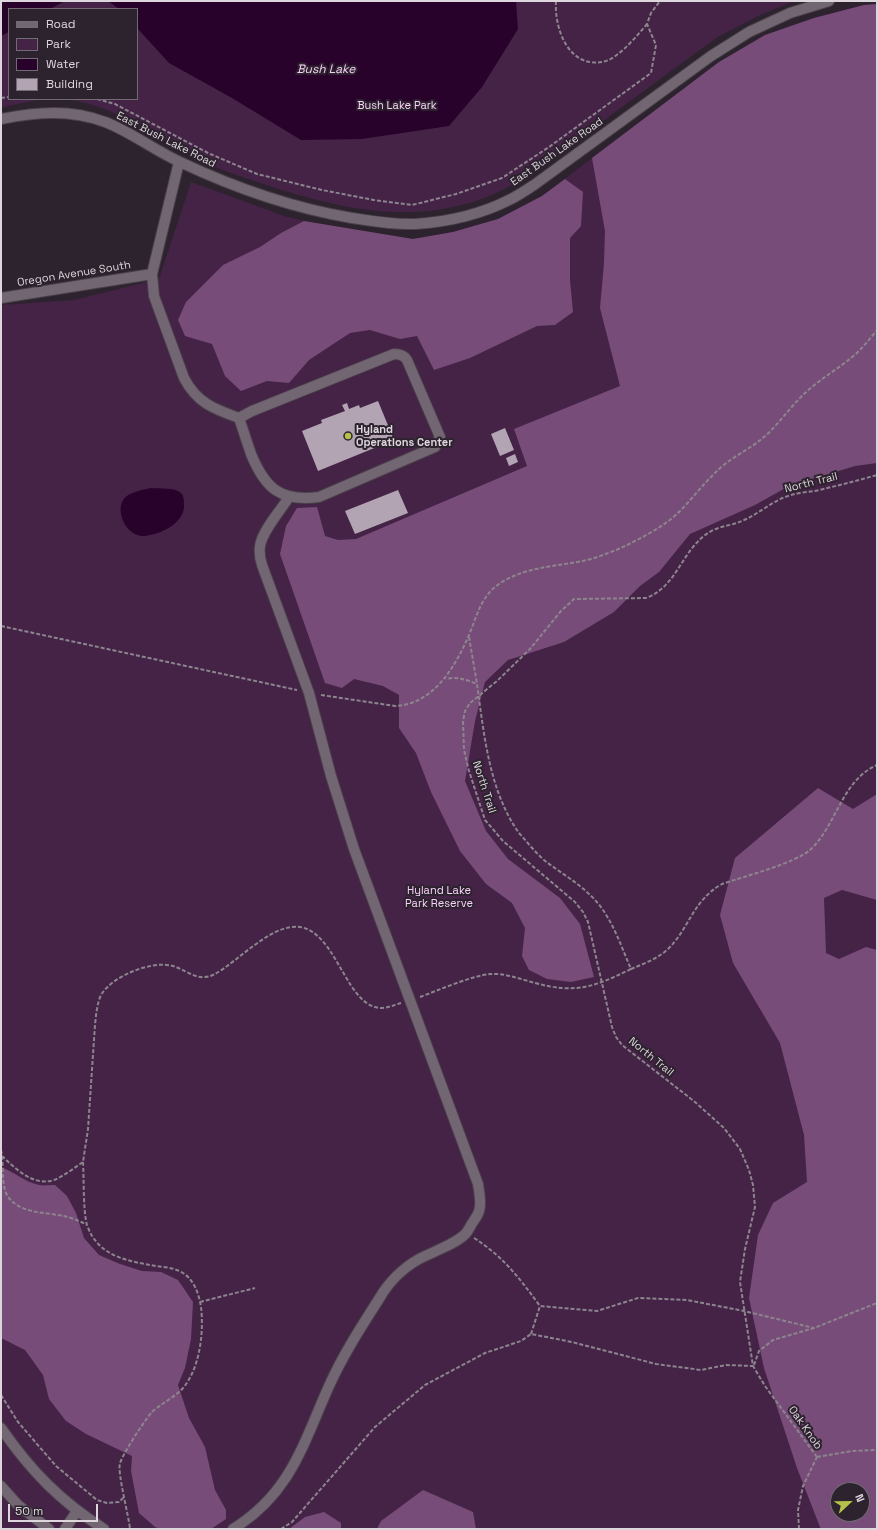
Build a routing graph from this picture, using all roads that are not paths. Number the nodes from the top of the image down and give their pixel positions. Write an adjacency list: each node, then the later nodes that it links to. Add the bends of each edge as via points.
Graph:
1 (829, 1): 3 (street, East Bush Lake Road, via 790,13 749,32 711,56 511,200 449,220 414,224 382,223 331,214 236,187)
2 (1, 119): 3 (street, East Bush Lake Road, via 64,112 86,117 105,122)
3 (178, 162): 4 (street)
4 (152, 274): 5 (street, Oregon Avenue South); 6 (street, via 154,296 190,389 212,408)
5 (1, 298)
6 (239, 418): 7 (street, via 258,471 274,489); 7 (street, via 394,354 404,356 408,360 440,437 435,447 319,496 304,499)
7 (289, 497): 14 (street, via 263,536 260,545 262,565 309,693 331,776 354,848 478,1184 480,1197 479,1211 466,1234 419,1259 401,1272 384,1290 344,1354 293,1468 278,1490 261,1508)
8 (1, 1428): 10 (street, via 21,1457)
9 (1, 1486): 11 (street, via 18,1505)
10 (77, 1511): 12 (street); 13 (street)
11 (48, 1529)
12 (65, 1529)
13 (104, 1529)
14 (233, 1529)

